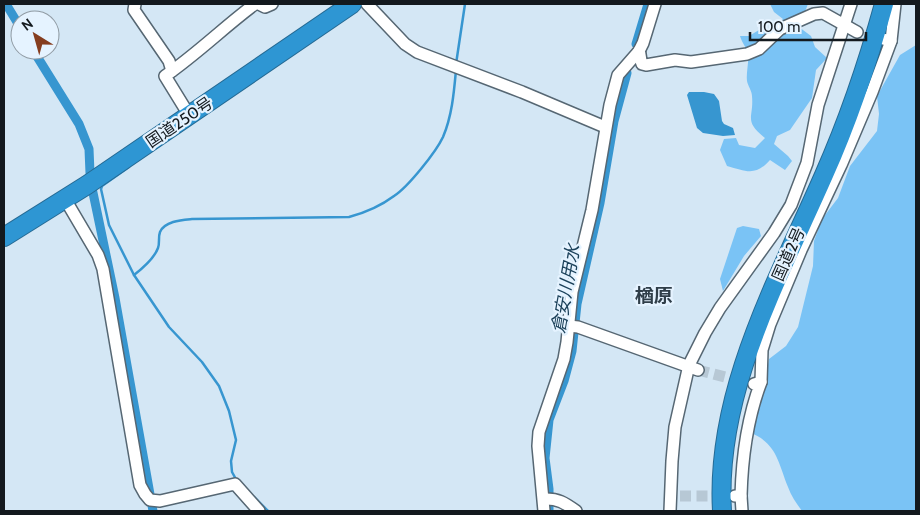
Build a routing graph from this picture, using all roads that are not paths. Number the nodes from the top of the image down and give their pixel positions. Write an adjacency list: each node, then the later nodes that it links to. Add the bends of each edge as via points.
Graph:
1 (135, 4): 13 (street, via 134,10 169,61)
2 (257, 4): 3 (street, via 265,7); 13 (street)
3 (272, 4)
4 (352, 4): 14 (highway, 国道250号)
5 (367, 4): 15 (street, via 411,48)
6 (655, 4): 12 (street)
7 (851, 4): 10 (street)
8 (884, 4): 25 (highway, 国道2号, via 849,114 754,334 728,426)
9 (895, 4): 26 (street, via 872,92 801,250 762,350 738,496)
10 (845, 26): 11 (street); 12 (street, via 824,14 814,14 780,29 759,49 748,54 691,62 675,60 642,64); 19 (street, via 818,105 807,163 791,205 704,333)
11 (856, 32)
12 (639, 51): 15 (street, via 618,75)
13 (172, 71): 14 (street, via 165,76)
14 (189, 115): 16 (highway, 国道250号)
15 (605, 128): 18 (street, via 592,210 572,292)
16 (65, 199): 17 (highway, 国道250号); 21 (street, via 103,269 144,494 150,500 160,501 236,484)
17 (4, 237)
18 (573, 326): 19 (street); 20 (street, via 539,432 538,446)
19 (693, 368): 24 (street, via 675,427 675,496)
20 (548, 498): 22 (street); 23 (street, via 564,502)
21 (259, 511)
22 (544, 511)
23 (576, 511)
24 (670, 511)
25 (722, 511)
26 (742, 511)

